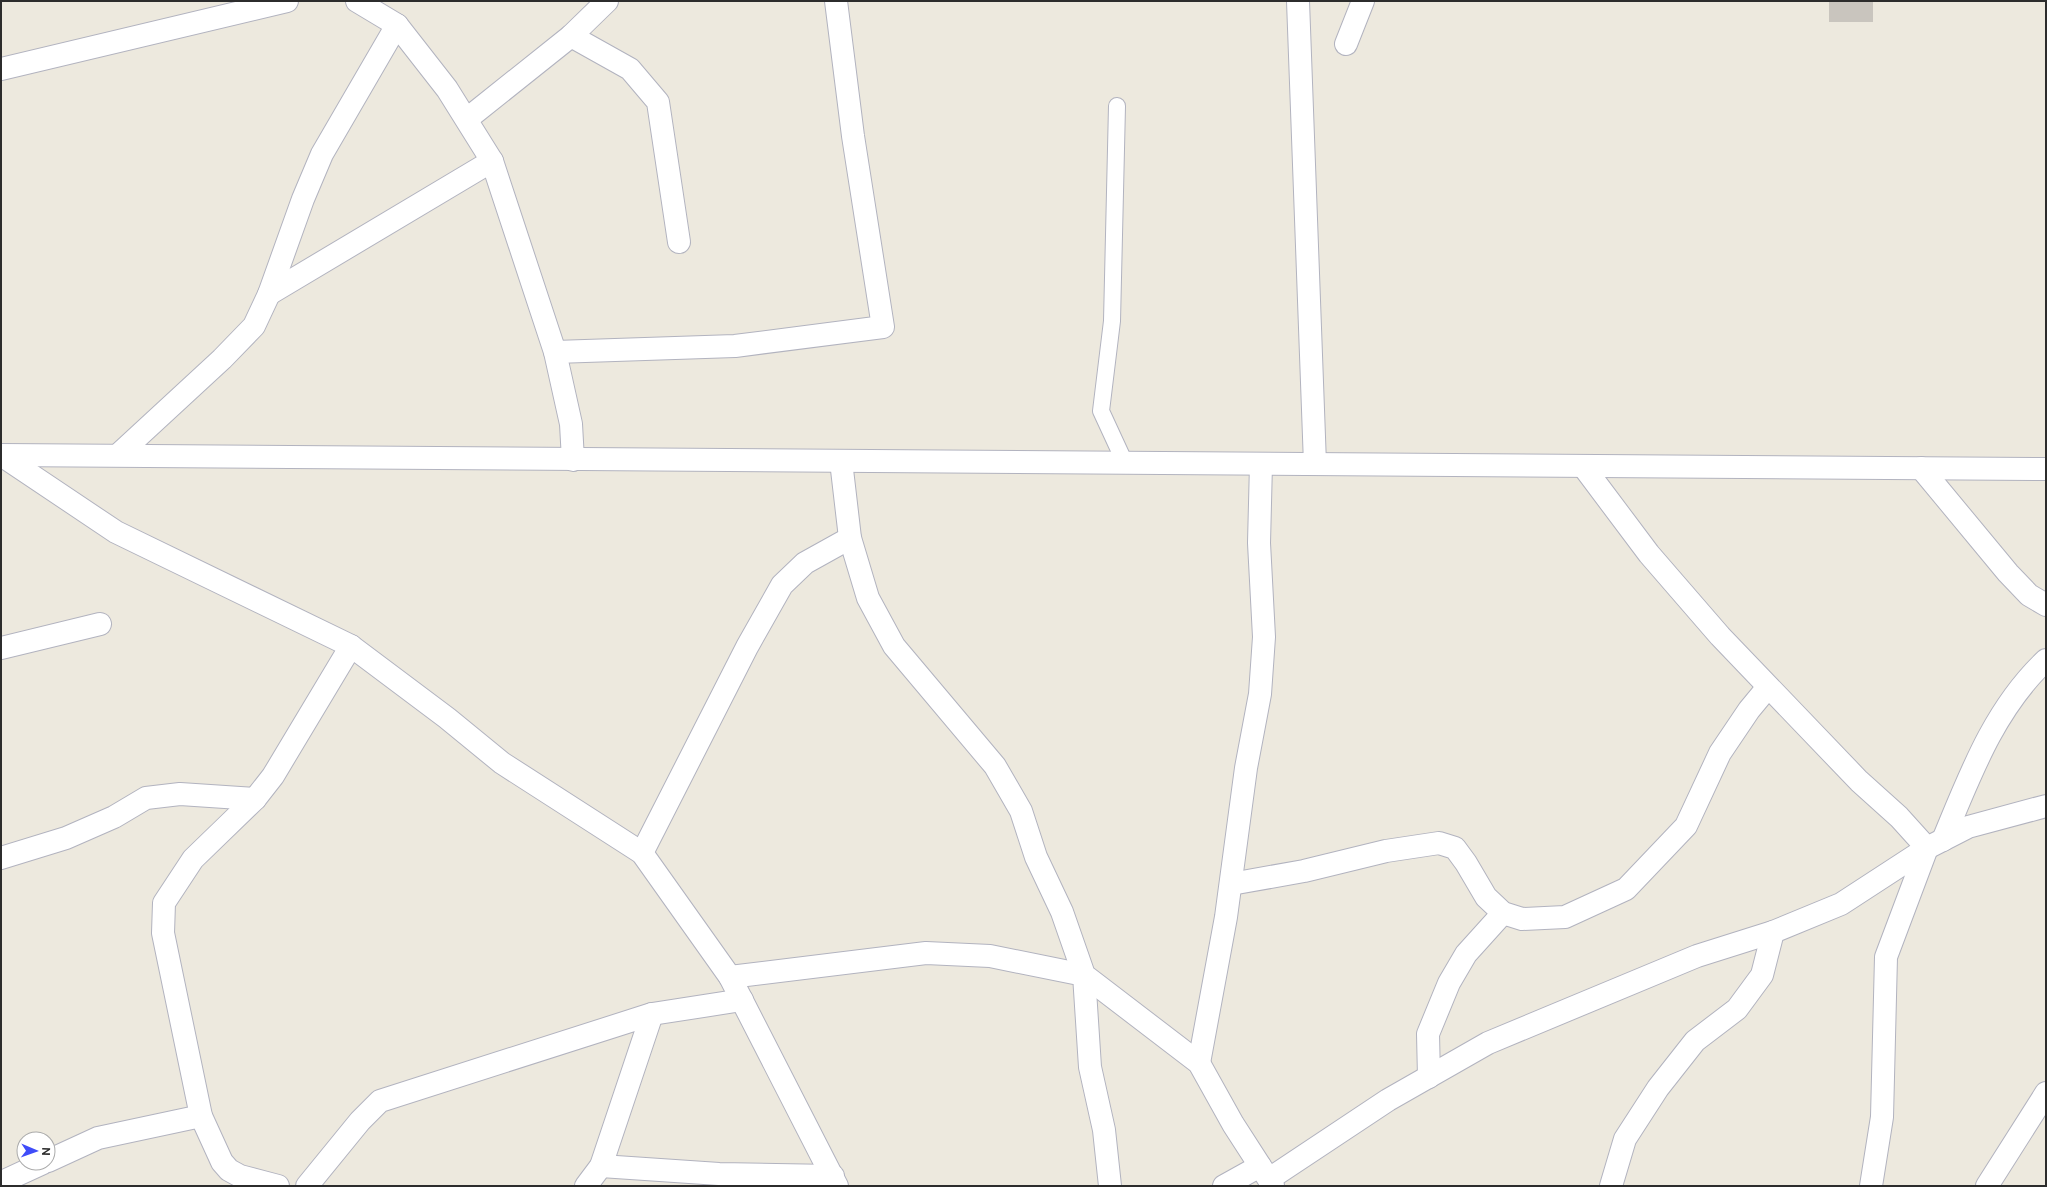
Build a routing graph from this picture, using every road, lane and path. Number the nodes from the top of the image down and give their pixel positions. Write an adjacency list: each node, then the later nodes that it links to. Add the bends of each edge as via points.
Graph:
1 (287, 1): 10 (street)
2 (357, 1): 7 (street)
3 (608, 1): 8 (street)
4 (836, 1): 16 (street, via 853,136 883,327 735,346)
5 (1298, 1): 23 (street)
6 (1364, 1): 9 (street)
7 (397, 25): 12 (street, via 435,72); 15 (street, via 322,154)
8 (571, 36): 12 (street); 14 (street, via 630,69 658,102)
9 (1346, 44)
10 (1, 69)
11 (1117, 106): 21 (lane, via 1112,321 1101,411)
12 (467, 119): 13 (street)
13 (492, 161): 15 (street); 16 (street)
14 (679, 242)
15 (269, 294): 18 (street, via 254,326)
16 (555, 352): 19 (street, via 571,424)
17 (1, 455): 18 (street); 30 (street, via 116,532)
18 (118, 456): 19 (street)
19 (573, 460): 20 (street)
20 (841, 461): 21 (street); 27 (street)
21 (1125, 463): 22 (street)
22 (1261, 464): 23 (street); 39 (street, via 1260,543 1264,637 1260,694 1246,768)
23 (1315, 464): 24 (street)
24 (1583, 466): 25 (street); 33 (street, via 1649,554)
25 (1921, 468): 26 (street); 28 (street, via 2008,573 2029,595)
26 (2046, 469)
27 (850, 538): 37 (street, via 805,563 782,585); 42 (street, via 868,598 894,646 996,766 1021,812 1036,857 1062,912)
28 (2046, 605)
29 (100, 624): 31 (street)
30 (352, 646): 34 (street, via 273,776); 37 (street, via 448,718 502,763)
31 (1, 648)
32 (2046, 660): 36 (street, via 2028,677 2005,708 1980,752)
33 (1768, 687): 36 (street, via 1859,781 1899,817); 40 (street, via 1720,753 1686,826 1626,889 1565,916 1522,919)
34 (255, 799): 38 (street, via 180,794 146,798 114,817 66,838); 49 (street, via 193,860 164,903 163,933)
35 (2046, 806): 36 (street, via 1968,827)
36 (1935, 844): 41 (street, via 1841,904); 61 (street, via 1886,957 1882,1117)
37 (642, 853): 43 (street)
38 (1, 858)
39 (1231, 884): 40 (street, via 1304,871 1386,851 1439,843 1455,848 1486,897); 46 (street)
40 (1503, 913): 47 (street, via 1466,954 1449,983 1428,1034)
41 (1772, 932): 47 (street, via 1697,956 1589,1000 1488,1043); 60 (street, via 1762,974 1737,1009 1695,1041 1658,1088 1625,1139)
42 (1084, 975): 43 (street, via 990,956 926,953); 46 (street); 58 (street, via 1090,1067 1104,1130)
43 (730, 977): 44 (street)
44 (742, 1000): 45 (street); 55 (street)
45 (652, 1014): 53 (street); 57 (street, via 380,1101 360,1121)
46 (1199, 1063): 52 (street, via 1233,1124)
47 (1429, 1077): 52 (street)
48 (2046, 1093): 62 (street)
49 (201, 1116): 50 (street, via 98,1138); 56 (street, via 222,1162 229,1170 240,1176)
50 (56, 1157)
51 (26, 1171): 54 (street)
52 (1267, 1177): 59 (street)
53 (592, 1180): 55 (street, via 719,1174)
54 (5, 1181)
55 (835, 1181)
56 (278, 1186)
57 (307, 1186)
58 (1110, 1186)
59 (1224, 1186)
60 (1611, 1186)
61 (1871, 1186)
62 (1987, 1186)

